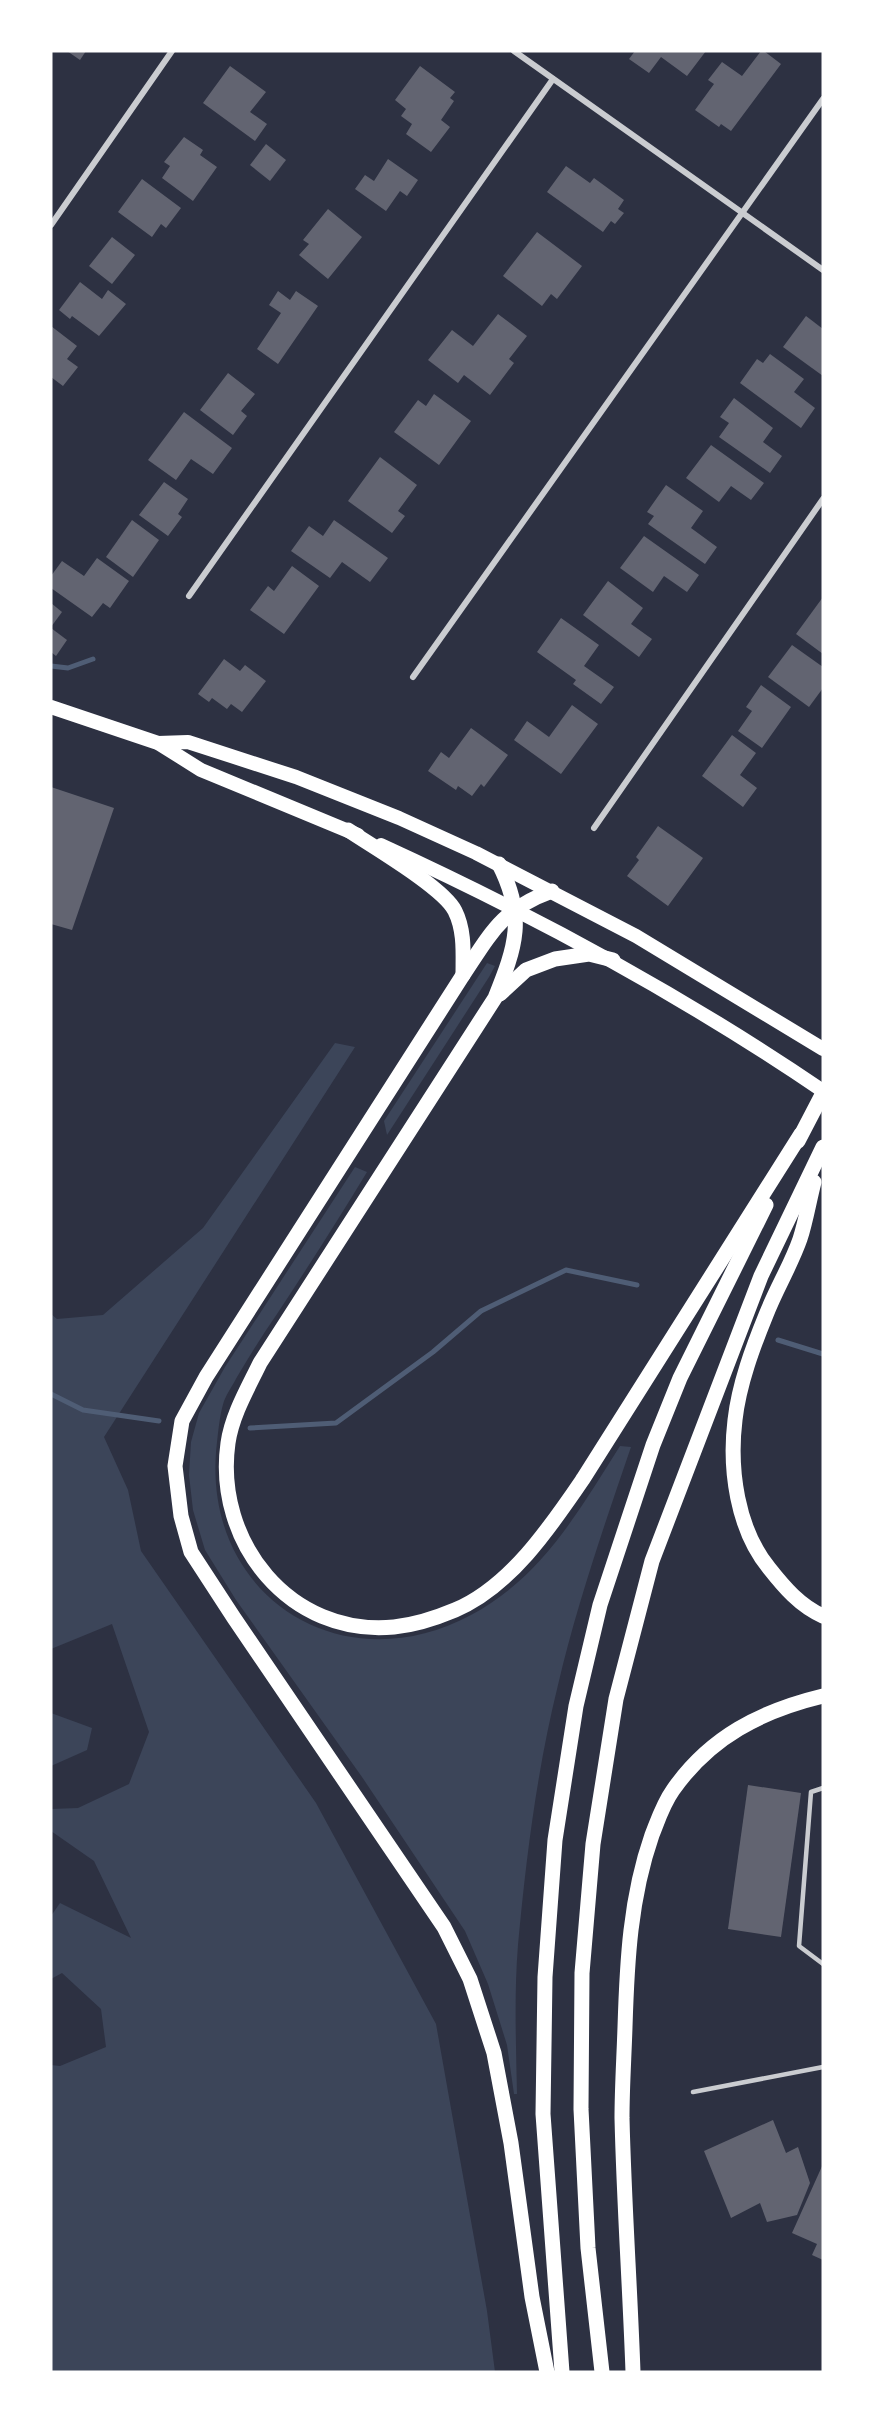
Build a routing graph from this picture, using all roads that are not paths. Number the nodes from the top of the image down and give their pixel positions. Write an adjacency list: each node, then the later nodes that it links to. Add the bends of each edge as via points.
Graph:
1 (172, 51): 6 (street)
2 (514, 51): 3 (street)
3 (553, 79): 5 (street); 9 (street)
4 (823, 99): 5 (street)
5 (743, 213): 7 (street); 10 (street)
6 (51, 225)
7 (823, 270)
8 (823, 499): 13 (street)
9 (189, 596)
10 (413, 677)
11 (51, 707): 12 (main road)
12 (158, 743): 14 (main road, via 201,770); 15 (main road, via 188,742 296,777)
13 (594, 828)
14 (348, 830): 17 (main road); 19 (highway, via 430,885 455,909 463,937)
15 (499, 864): 16 (main road); 17 (highway)
16 (552, 891): 17 (highway); 21 (main road, via 636,936)
17 (514, 909): 18 (main road); 19 (highway, via 497,924); 20 (highway, via 515,944)
18 (613, 960): 20 (highway, via 589,954 555,959 526,970); 22 (main road)
19 (463, 975): 31 (highway, via 206,1377 182,1421 175,1466 181,1516 191,1552 444,1927 470,1979 494,2053)
20 (495, 998): 23 (highway, via 260,1364 240,1403 228,1442 226,1486 234,1521 248,1552 268,1579 295,1602 324,1617 372,1627 421,1622 457,1610 505,1576 531,1549 583,1479)
21 (823, 1049)
22 (823, 1092): 23 (highway)
23 (801, 1134): 32 (highway, via 680,1378 653,1444 600,1605 576,1706 555,1840 545,1977 543,2114)
24 (822, 1148): 25 (highway, via 800,1240 748,1364 735,1419 734,1469 742,1516 758,1555 785,1588); 33 (highway, via 761,1276 652,1561 616,1699 593,1844 582,1973 582,2132 588,2248)
25 (823, 1616)
26 (823, 1696): 34 (highway, via 752,1721 707,1751 672,1791 645,1856 627,1956 622,2117)
27 (823, 1788): 28 (lane, via 811,1792 799,1946)
28 (823, 1964)
29 (823, 2067): 30 (lane)
30 (693, 2092)
31 (547, 2372)
32 (562, 2372)
33 (602, 2372)
34 (633, 2372)

